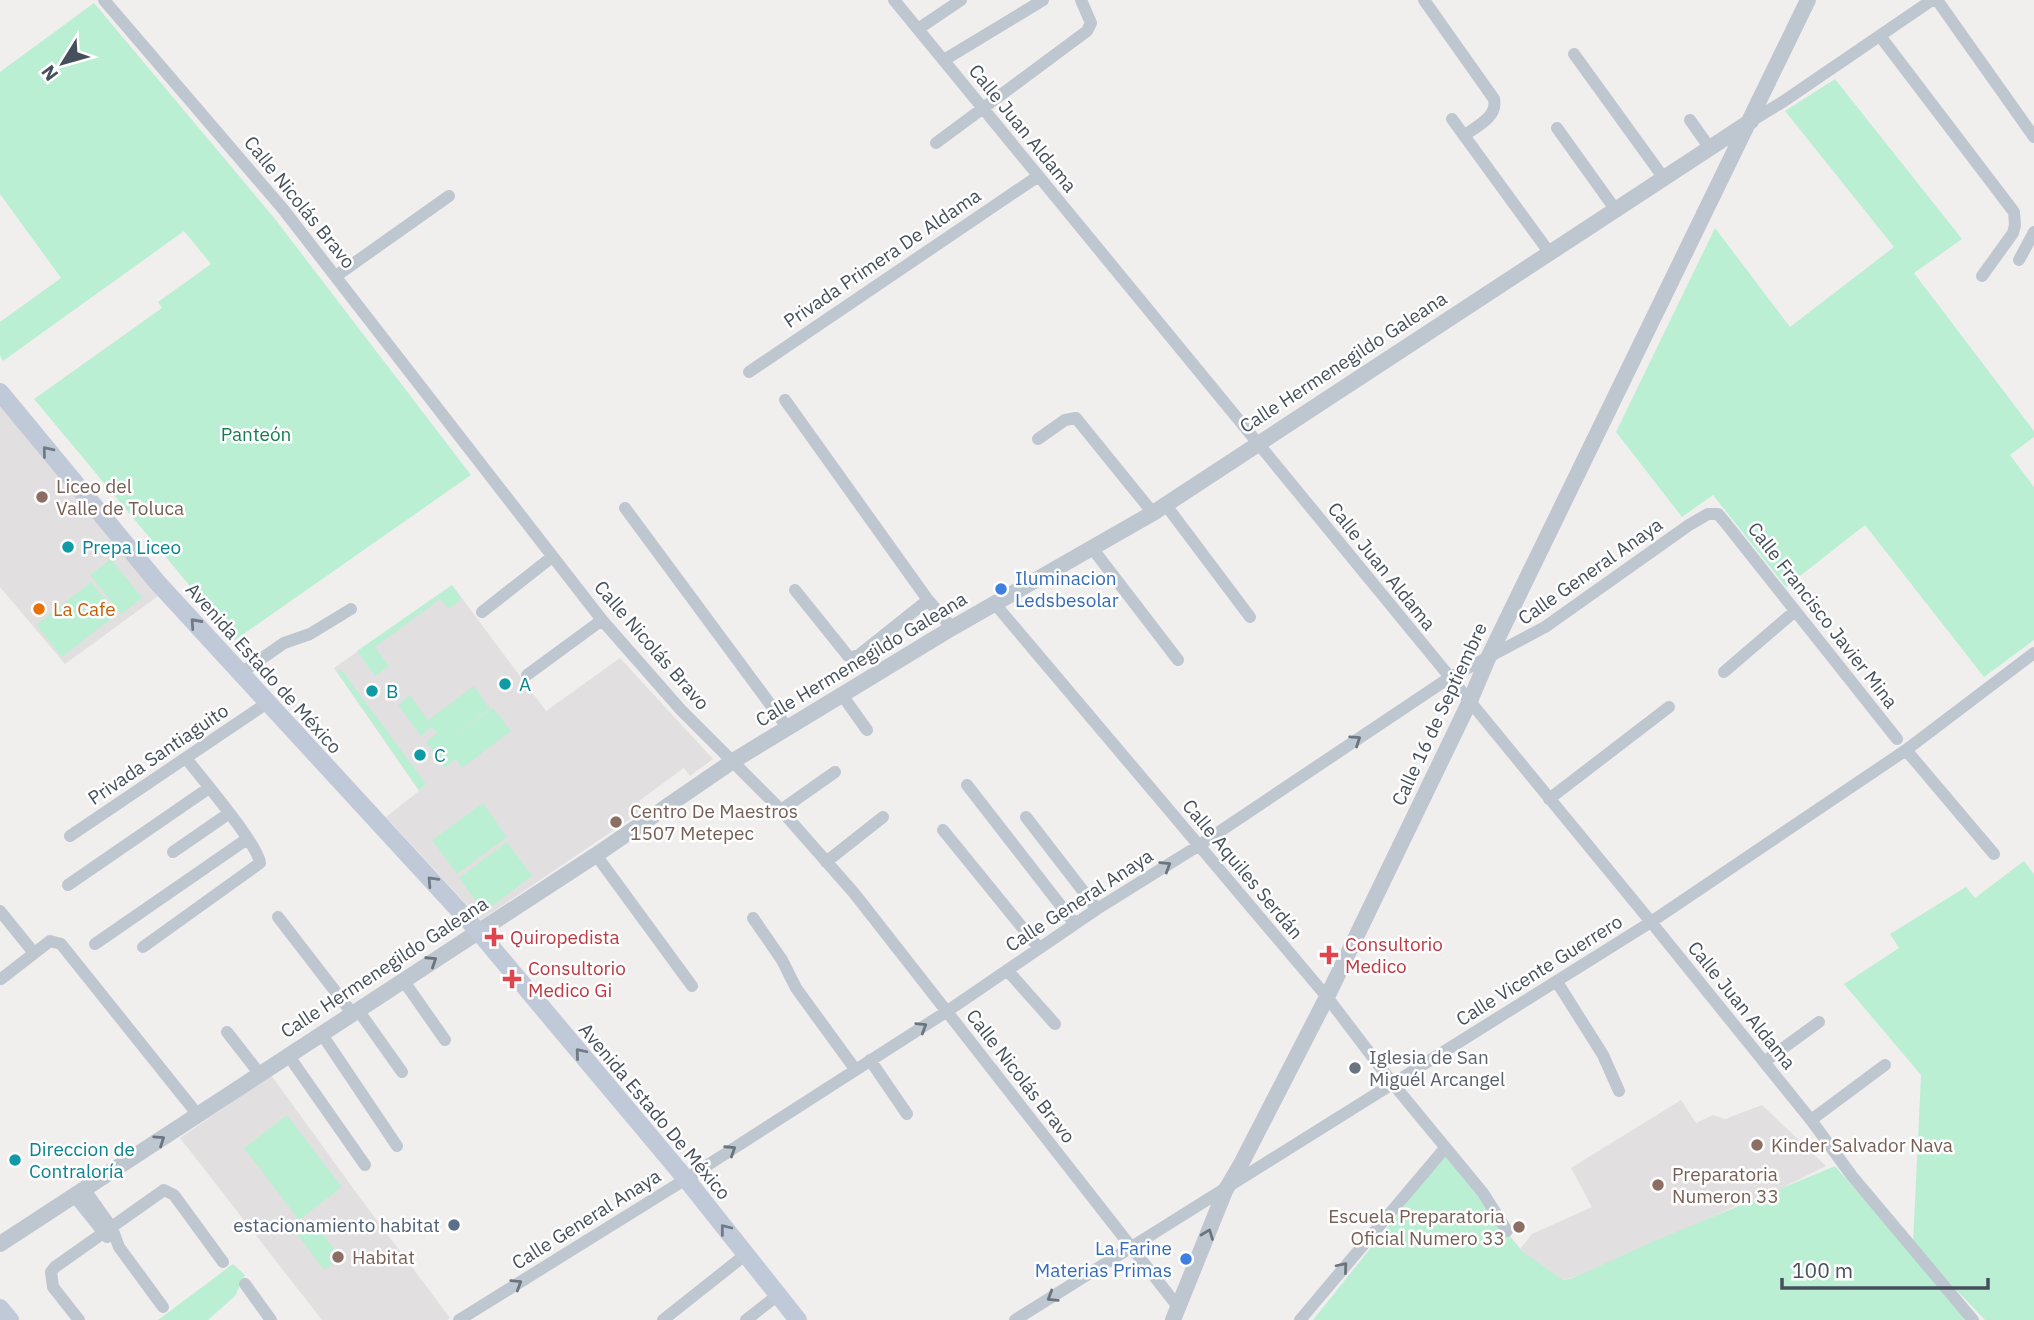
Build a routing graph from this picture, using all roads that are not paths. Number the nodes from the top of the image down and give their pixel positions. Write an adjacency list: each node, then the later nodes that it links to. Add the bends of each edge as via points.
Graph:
1 (104, 0): 29 (street, Calle Nicolás Bravo)
2 (894, 0): 9 (street, Calle Juan Aldama)
3 (961, 0): 9 (street)
4 (1043, 0): 12 (street)
5 (1082, 0): 13 (street, via 1090,29)
6 (1424, 0): 18 (street, via 1494,99 1491,115)
7 (1808, 0): 16 (street, Calle 16 de Septiembre)
8 (1935, 0): 10 (street); 19 (street)
9 (918, 29): 12 (street, Calle Juan Aldama)
10 (1880, 36): 16 (street); 30 (street, via 2014,212 2012,233)
11 (1574, 54): 23 (street)
12 (944, 60): 13 (street, Calle Juan Aldama)
13 (983, 108): 20 (street); 22 (street, Calle Juan Aldama)
14 (1452, 118): 18 (street)
15 (1690, 120): 21 (street)
16 (1749, 124): 21 (street, Calle Hermenegildo Galeana); 51 (street, Calle 16 de Septiembre)
17 (1557, 128): 25 (street)
18 (1465, 135): 27 (street)
19 (2034, 138)
20 (936, 143)
21 (1709, 147): 23 (street, Calle Hermenegildo Galeana)
22 (1037, 177): 31 (street, Privada Primera De Aldama); 35 (street, Calle Juan Aldama)
23 (1663, 177): 25 (street, Calle Hermenegildo Galeana)
24 (449, 196): 29 (street)
25 (1615, 209): 27 (street, Calle Hermenegildo Galeana)
26 (2034, 232): 28 (street)
27 (1549, 252): 35 (street, Calle Hermenegildo Galeana)
28 (2020, 260)
29 (336, 276): 40 (street, Calle Nicolás Bravo)
30 (1982, 276)
31 (749, 372)
32 (0, 392): 54 (main road, Avenida Estado de México, one-way to 32, via 157,582)
33 (785, 400): 42 (street)
34 (1038, 439): 37 (street, via 1065,420 1076,418)
35 (1257, 443): 37 (street, Calle Hermenegildo Galeana); 56 (street, Calle Juan Aldama)
36 (625, 508): 61 (street)
37 (1159, 508): 39 (street, Calle Hermenegildo Galeana); 47 (street)
38 (1718, 514): 45 (street, Calle Francisco Javier Mina); 51 (street, Calle General Anaya, via 1707,514 1689,525 1545,628)
39 (1092, 548): 43 (street, Calle Hermenegildo Galeana); 52 (street)
40 (552, 557): 46 (street); 48 (street, Calle Nicolás Bravo)
41 (795, 590): 42 (street, via 852,657)
42 (928, 600): 49 (street)
43 (995, 604): 49 (street, Calle Hermenegildo Galeana); 78 (street, Calle Aquiles Serdán)
44 (351, 609): 54 (street, via 310,634 284,643)
45 (1796, 611): 53 (street); 63 (street, Calle Francisco Javier Mina)
46 (482, 612)
47 (1250, 617)
48 (602, 620): 55 (street); 66 (street, Calle Nicolás Bravo)
49 (952, 628): 57 (street, Calle Hermenegildo Galeana)
50 (2034, 653): 64 (street, Calle Vicente Guerrero)
51 (1489, 656): 56 (street, Calle General Anaya); 58 (street, Calle 16 de Septiembre)
52 (1178, 660)
53 (1724, 672)
54 (241, 673): 59 (main road, Avenida Estado de México)
55 (527, 674)
56 (1449, 678): 58 (street, Calle Juan Aldama); 78 (street, Calle General Anaya, one-way to 56)
57 (842, 695): 61 (street, Calle Hermenegildo Galeana); 62 (street)
58 (1469, 702): 70 (street, Calle Juan Aldama); 100 (street, Calle 16 de Septiembre)
59 (267, 703): 65 (street, Privada Santiaguito); 90 (main road, Avenida Estado de México, one-way to 59)
60 (1670, 707): 70 (street)
61 (787, 727): 66 (street, Calle Hermenegildo Galeana)
62 (867, 730)
63 (1897, 740)
64 (1906, 750): 80 (street); 88 (street, Calle Vicente Guerrero)
65 (186, 758): 69 (street); 76 (street, Privada Santiaguito)
66 (733, 761): 71 (street, Calle Nicolás Bravo); 81 (street, Calle Hermenegildo Galeana)
67 (835, 772): 71 (street)
68 (967, 785): 89 (street)
69 (209, 788): 72 (street); 83 (street)
70 (1549, 799): 88 (street, Calle Juan Aldama)
71 (781, 810): 82 (street, Calle Nicolás Bravo)
72 (228, 814): 77 (street); 79 (street)
73 (883, 817): 82 (street)
74 (1026, 817): 84 (street)
75 (943, 830): 93 (street)
76 (70, 835)
77 (247, 839): 91 (street); 92 (street, via 259,855 257,867)
78 (1198, 846): 84 (street, Calle General Anaya, one-way to 78); 100 (street, Calle Aquiles Serdán)
79 (173, 852)
80 (1994, 854)
81 (596, 855): 90 (street, Calle Hermenegildo Galeana); 99 (street)
82 (826, 862): 102 (street, Calle Nicolás Bravo)
83 (68, 885)
84 (1097, 909): 89 (street, Calle General Anaya)
85 (0, 911): 94 (street)
86 (278, 917): 101 (street)
87 (753, 918): 112 (street, via 796,988)
88 (1651, 922): 98 (street, Calle Vicente Guerrero); 110 (street, Calle Juan Aldama)
89 (1075, 924): 93 (street, Calle General Anaya)
90 (478, 931): 97 (street, Calle Hermenegildo Galeana, one-way to 90); 123 (main road, Avenida Estado De México, one-way to 90)
91 (95, 944)
92 (143, 947)
93 (1039, 948): 95 (street, Calle General Anaya)
94 (34, 953): 96 (street); 118 (street, via 50,941 61,944)
95 (1007, 970): 102 (street, Calle General Anaya); 104 (street)
96 (1, 979)
97 (403, 980): 101 (street, Calle Hermenegildo Galeana); 107 (street)
98 (1557, 982): 115 (street, Calle Vicente Guerrero); 116 (street, via 1603,1055)
99 (692, 986)
100 (1327, 997): 115 (street, Calle Aquiles Serdán); 124 (street, Calle 16 de Septiembre)
101 (355, 1011): 106 (street, Calle Hermenegildo Galeana); 113 (street)
102 (946, 1012): 109 (street, Calle General Anaya, one-way to 102); 129 (street, Calle Nicolás Bravo)
103 (1819, 1023): 110 (street)
104 (1055, 1024)
105 (227, 1032): 114 (street)
106 (321, 1034): 108 (street, Calle Hermenegildo Galeana); 120 (street)
107 (445, 1040)
108 (288, 1055): 114 (street, Calle Hermenegildo Galeana); 122 (street)
109 (870, 1059): 112 (street, Calle General Anaya); 117 (street)
110 (1764, 1062): 119 (street, Calle Juan Aldama)
111 (1885, 1065): 119 (street)
112 (855, 1069): 123 (street, Calle General Anaya, one-way to 112)
113 (402, 1072)
114 (259, 1073): 118 (street, Calle Hermenegildo Galeana)
115 (1394, 1085): 121 (street, Calle Aquiles Serdán); 124 (street, Calle Vicente Guerrero)
116 (1619, 1091)
117 (907, 1114)
118 (198, 1115): 125 (street, Calle Hermenegildo Galeana, one-way to 118)
119 (1811, 1120): 146 (street, Calle Juan Aldama)
120 (397, 1146)
121 (1445, 1148): 127 (street, Calle Aquiles Serdán, via 1483,1193); 145 (street, one-way to 121)
122 (365, 1165)
123 (686, 1179): 130 (main road, Avenida Estado De México, one-way to 123); 140 (street, Calle General Anaya, one-way to 123)
124 (1224, 1191): 129 (street, Calle Vicente Guerrero); 136 (street, Calle 16 de Septiembre, one-way to 124)
125 (80, 1193): 126 (street); 128 (street, Calle Hermenegildo Galeana)
126 (108, 1231): 131 (street, via 160,1192 169,1191); 134 (street); 138 (street, via 51,1272 53,1287)
127 (1507, 1231)
128 (0, 1244)
129 (1130, 1247): 136 (street, Calle Nicolás Bravo); 144 (street, Calle Vicente Guerrero, one-way to 144)
130 (745, 1255): 133 (main road, Avenida Estado De México); 141 (street)
131 (223, 1262)
132 (245, 1284): 139 (street)
133 (778, 1295): 142 (street); 143 (main road, Avenida Estado De México)
134 (163, 1307)
135 (0, 1308): 137 (main road)
136 (1176, 1314)
137 (10, 1320)
138 (79, 1320)
139 (271, 1320)
140 (459, 1320)
141 (663, 1320)
142 (746, 1320)
143 (798, 1320)
144 (1015, 1320)
145 (1300, 1320)
146 (1973, 1320)

